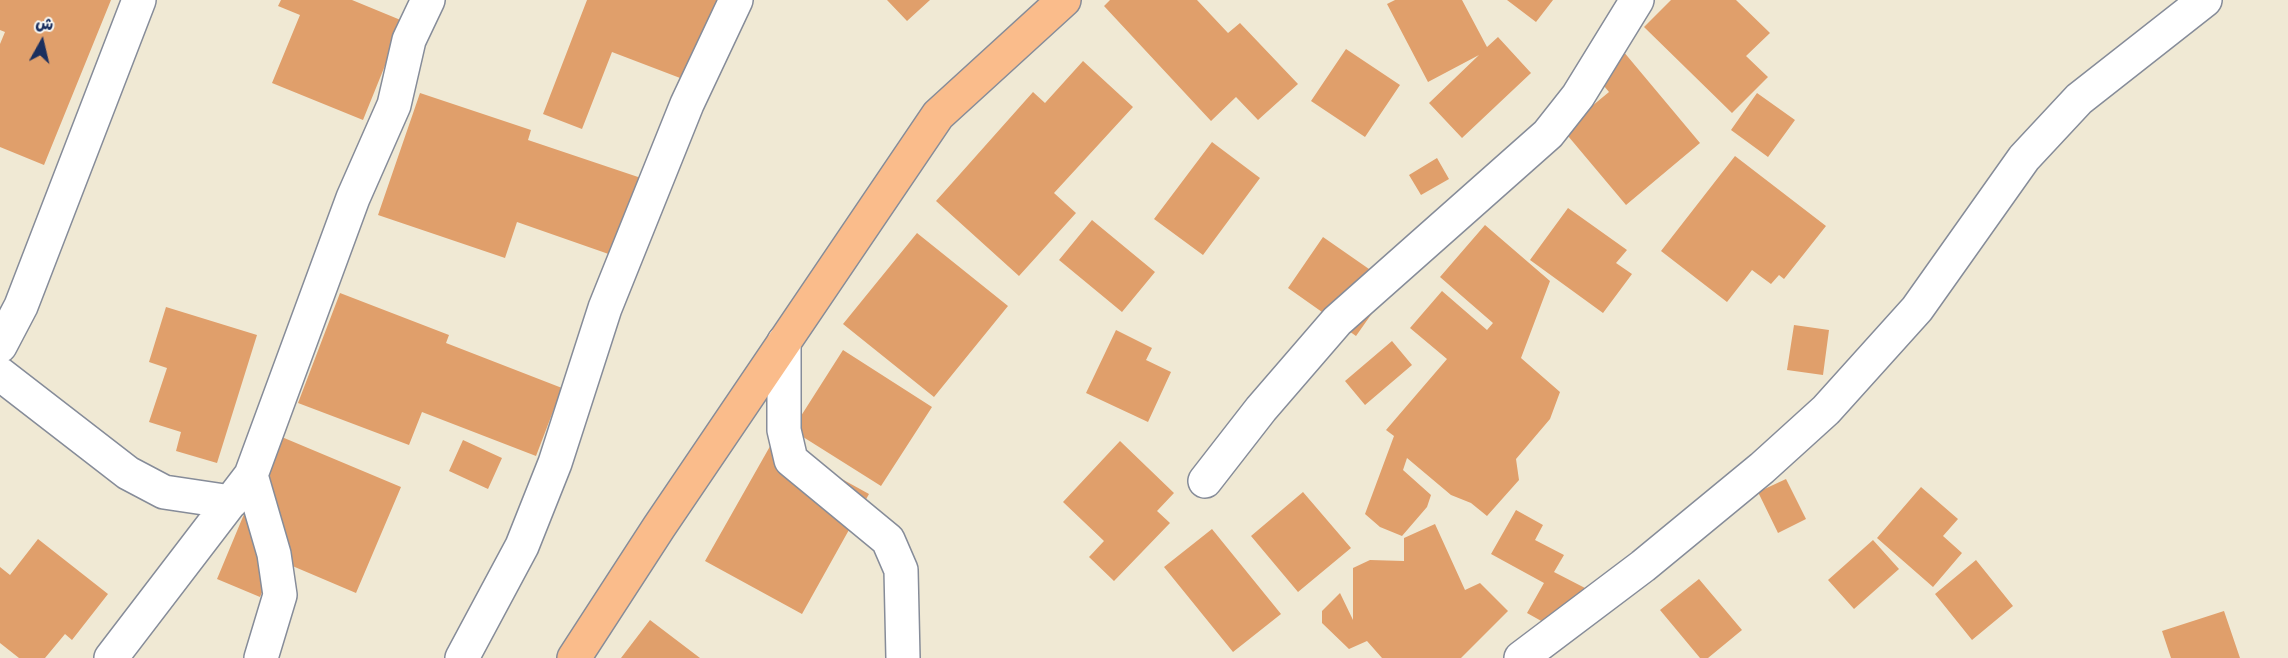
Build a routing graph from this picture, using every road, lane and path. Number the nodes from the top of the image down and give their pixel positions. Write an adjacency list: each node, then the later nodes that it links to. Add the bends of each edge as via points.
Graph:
1 (139, 0): 8 (street, via 21,306)
2 (428, 0): 10 (street, via 410,40 394,105 353,198)
3 (736, 0): 15 (street, via 687,104 605,308 555,464 522,546)
4 (1064, 0): 7 (main road, via 938,115)
5 (1637, 0): 11 (street, via 1578,96 1548,134 1337,321 1261,409)
6 (2205, 0): 18 (street, via 2079,99 2024,158 1917,309 1826,410 1661,551)
7 (784, 342): 16 (main road); 17 (street, via 784,430 792,460 888,540 901,570)
8 (0, 346)
9 (0, 374): 12 (street, via 128,473 164,492)
10 (251, 475): 12 (street); 14 (street, via 274,554 280,595)
11 (1206, 481)
12 (231, 502): 13 (street)
13 (111, 658)
14 (261, 658)
15 (462, 658)
16 (574, 658)
17 (903, 658)
18 (1521, 658)

